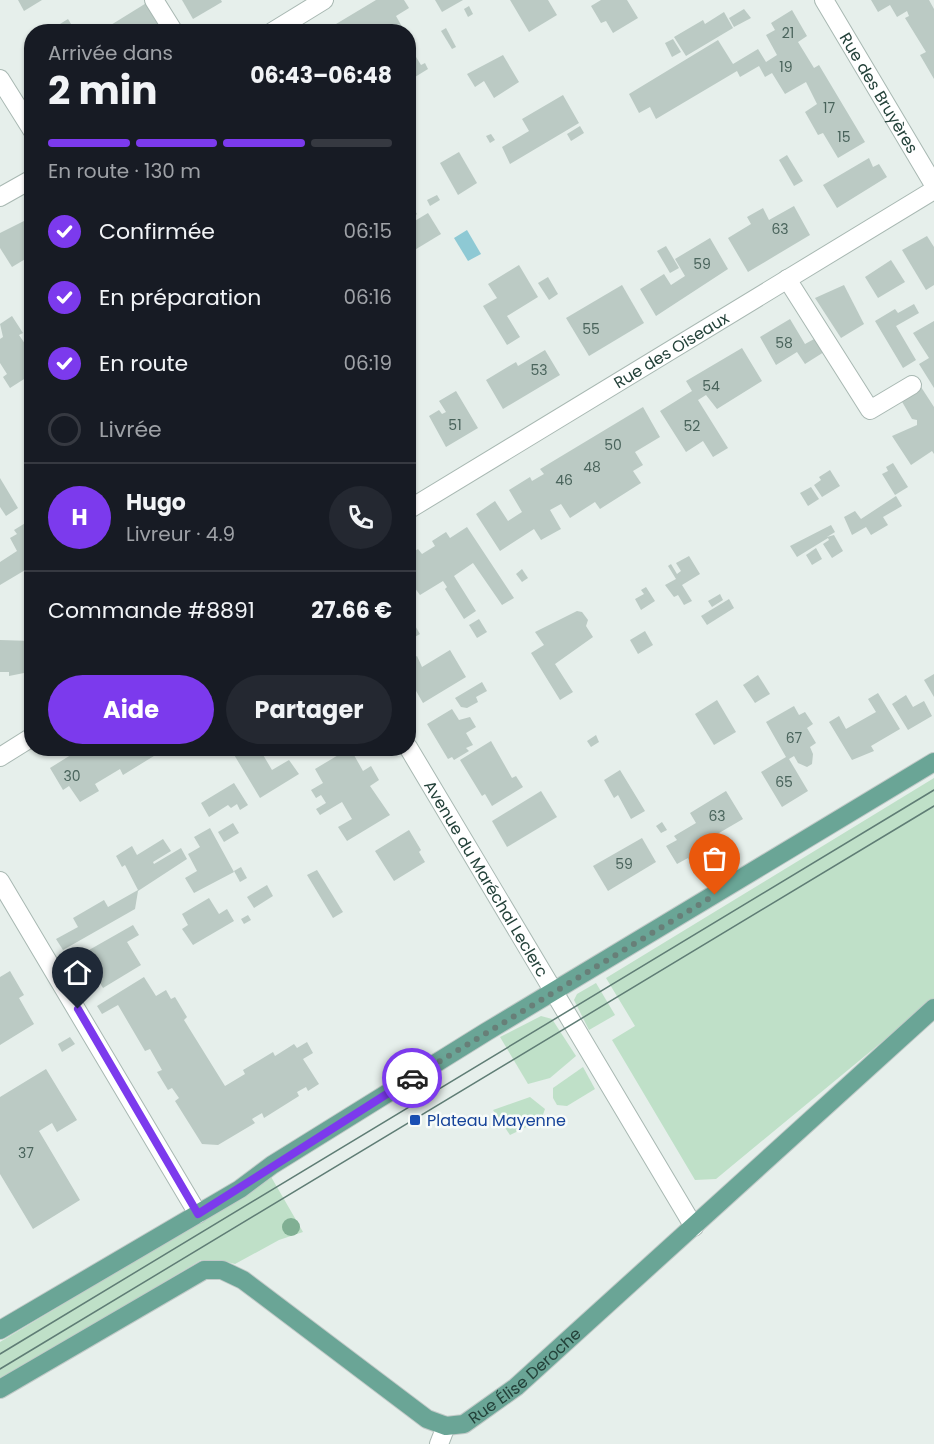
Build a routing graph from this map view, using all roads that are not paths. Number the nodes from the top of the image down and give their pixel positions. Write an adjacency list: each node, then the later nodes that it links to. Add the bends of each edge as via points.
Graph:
1 (154, 0): 4 (street)
2 (324, 0): 5 (street)
3 (824, 0): 9 (street, Rue des Bruyères)
4 (169, 24)
5 (285, 24)
6 (0, 79): 7 (street)
7 (24, 117)
8 (24, 184): 11 (street)
9 (934, 185)
10 (934, 190): 12 (street, Rue des Oiseaux)
11 (0, 197)
12 (788, 279): 13 (street, via 870,410); 14 (street, Rue des Oiseaux)
13 (912, 385)
14 (416, 505)
15 (24, 742): 17 (street)
16 (413, 756): 20 (street, Avenue du Maréchal Leclerc)
17 (0, 757)
18 (934, 762): 20 (main road)
19 (0, 881): 22 (street)
20 (554, 993): 22 (main road); 23 (street, Avenue du Maréchal Leclerc)
21 (934, 1008): 23 (main road, Rue Élise Deroche)
22 (198, 1214): 24 (main road)
23 (694, 1227): 26 (main road, Rue Élise Deroche, via 516,1387 464,1424)
24 (0, 1330)
25 (0, 1389): 26 (main road, Rue Élise Deroche, via 204,1270 222,1270 243,1280 427,1419)
26 (446, 1426): 27 (street)
27 (439, 1444)

